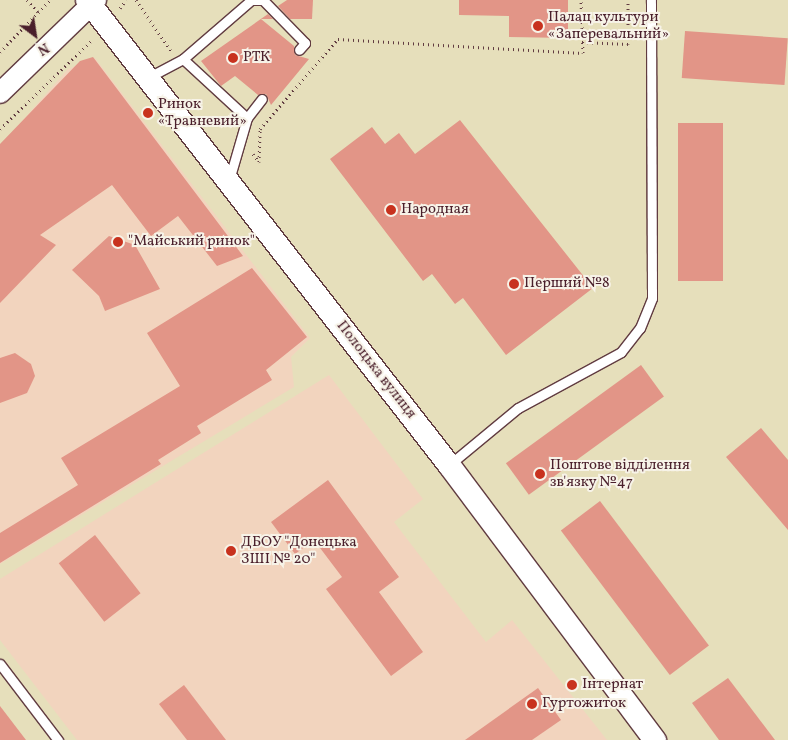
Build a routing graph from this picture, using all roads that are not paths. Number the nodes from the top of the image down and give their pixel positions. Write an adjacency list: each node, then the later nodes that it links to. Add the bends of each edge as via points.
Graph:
1 (651, 0): 10 (lane, via 652,298 640,328 621,352 518,408)
2 (92, 1): 5 (main road, Полоцька вулиця); 6 (street)
3 (299, 50): 4 (lane, via 305,43 263,0 251,0)
4 (180, 60): 5 (lane); 8 (lane)
5 (149, 77): 9 (main road, Полоцька вулиця)
6 (0, 93)
7 (262, 99): 8 (lane)
8 (247, 118): 9 (lane)
9 (229, 180): 10 (main road, Полоцька вулиця)
10 (449, 465): 13 (main road, Полоцька вулиця)
11 (0, 664): 12 (lane)
12 (58, 740)
13 (655, 740)

